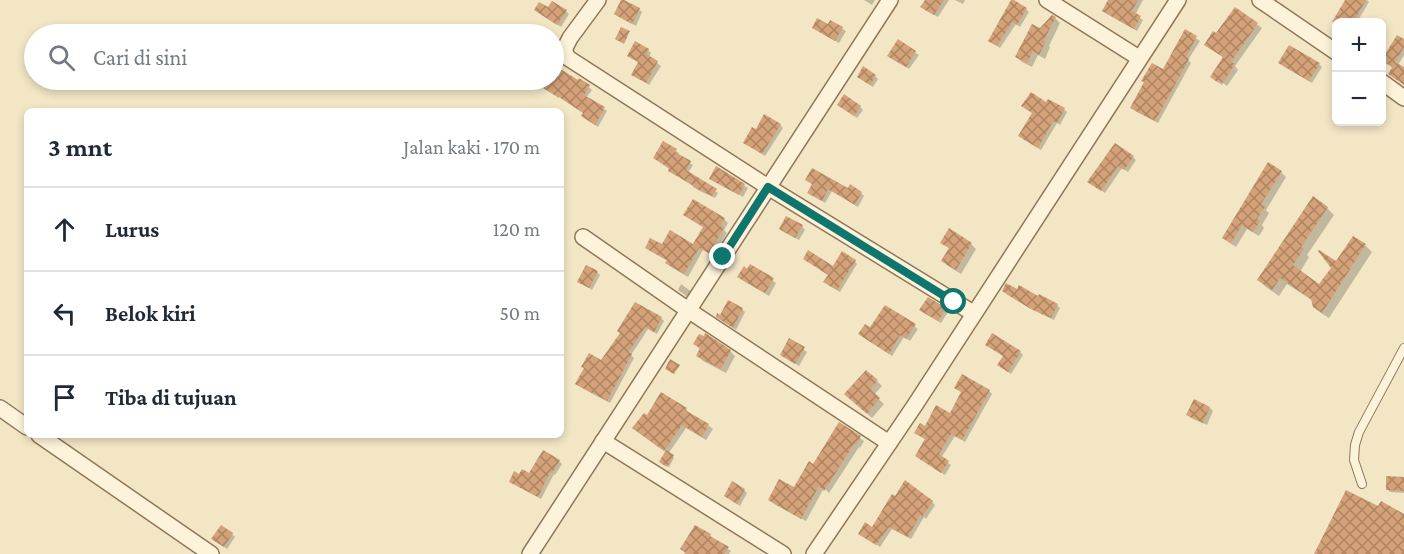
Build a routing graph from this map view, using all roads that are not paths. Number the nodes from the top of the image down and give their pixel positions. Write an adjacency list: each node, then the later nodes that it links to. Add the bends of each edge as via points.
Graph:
1 (598, 0): 10 (street, via 570,38 564,50 568,58)
2 (890, 0): 10 (street)
3 (1047, 0): 7 (street)
4 (1178, 0): 7 (street)
5 (1260, 0): 6 (street)
6 (1332, 49)
7 (1139, 58): 13 (street)
8 (1386, 85): 9 (street)
9 (1404, 98)
10 (768, 187): 12 (street); 13 (street)
11 (583, 237): 12 (street)
12 (688, 310): 18 (street); 19 (street)
13 (973, 313): 19 (street)
14 (1404, 348): 20 (lane, via 1359,432 1354,460)
15 (0, 408): 16 (street)
16 (24, 424)
17 (43, 438): 21 (street)
18 (603, 441): 22 (street); 23 (street)
19 (889, 443): 24 (street)
20 (1362, 484)
21 (211, 554)
22 (530, 554)
23 (783, 554)
24 (814, 554)

